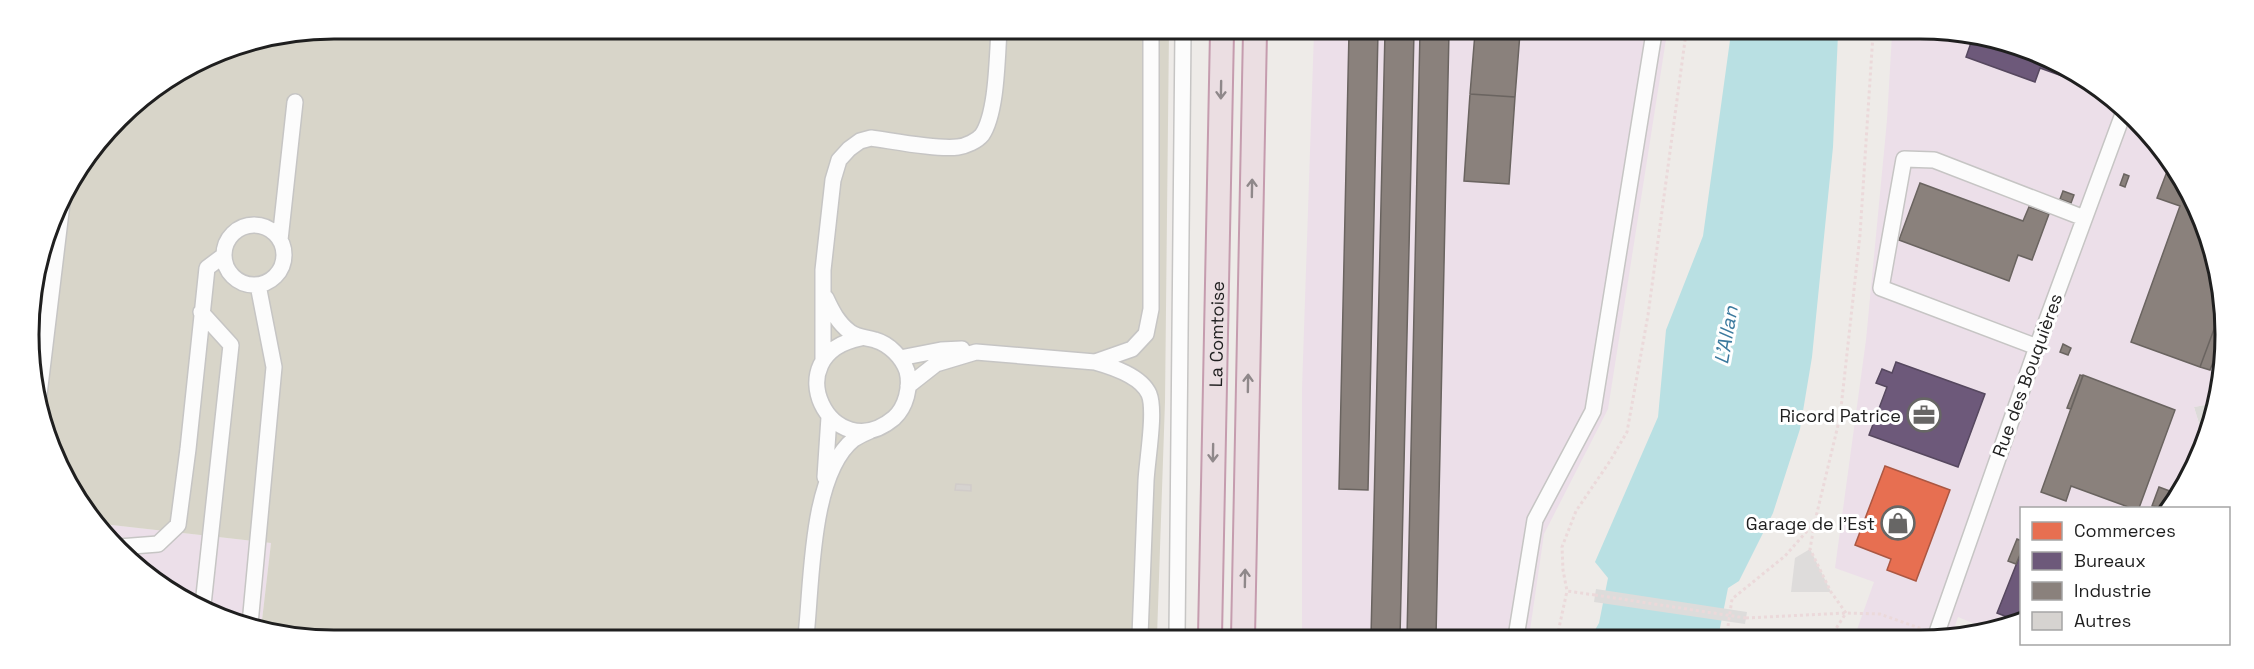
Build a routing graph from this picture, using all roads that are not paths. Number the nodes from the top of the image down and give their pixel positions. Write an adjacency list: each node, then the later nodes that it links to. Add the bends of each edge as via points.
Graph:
1 (998, 39): 14 (street, via 993,99 987,124 974,142 958,147 871,138 860,141 839,160 833,180)
2 (1151, 39): 21 (street, via 1151,309 1146,334 1132,349)
3 (1183, 39): 33 (street)
4 (1222, 39): 34 (highway, La Comtoise, one-way to 34)
5 (1255, 39): 35 (highway, La Comtoise, one-way to 5)
6 (1653, 39): 36 (street, via 1593,411 1535,520)
7 (295, 102): 11 (street)
8 (2121, 119): 9 (street, Rue des Bouquières)
9 (2084, 218): 17 (street, Rue des Bouquières); 17 (street, via 1934,160 1904,159 1881,288)
10 (59, 227): 22 (street)
11 (280, 240): 12 (street, via 265,227 246,226 229,237); 13 (street, via 284,249 281,269 267,283)
12 (223, 256): 13 (street, via 230,275 248,285); 15 (street, via 207,268)
13 (258, 285): 29 (street, via 274,367)
14 (823, 293): 16 (street, via 836,319); 20 (street)
15 (201, 312): 27 (street, via 178,525 158,544); 28 (street, via 231,345)
16 (861, 338): 19 (street, via 876,340); 20 (street, via 839,345)
17 (2037, 347): 30 (street, Rue des Bouquières)
18 (976, 352): 19 (street, via 941,350); 21 (street); 23 (street, via 936,364)
19 (900, 358): 23 (street, via 907,371)
20 (823, 360): 24 (street, via 816,390)
21 (1095, 362): 32 (street, via 1114,367 1140,384 1152,405)
22 (42, 371)
23 (908, 386): 25 (street, via 898,415)
24 (829, 417): 25 (street, via 856,431); 26 (street)
25 (871, 430): 26 (street, via 854,439 838,459)
26 (825, 488): 31 (street, via 816,531)
27 (129, 546)
28 (204, 600)
29 (251, 618)
30 (1938, 629)
31 (807, 630)
32 (1140, 630)
33 (1177, 630)
34 (1210, 630)
35 (1244, 630)
36 (1517, 630)

